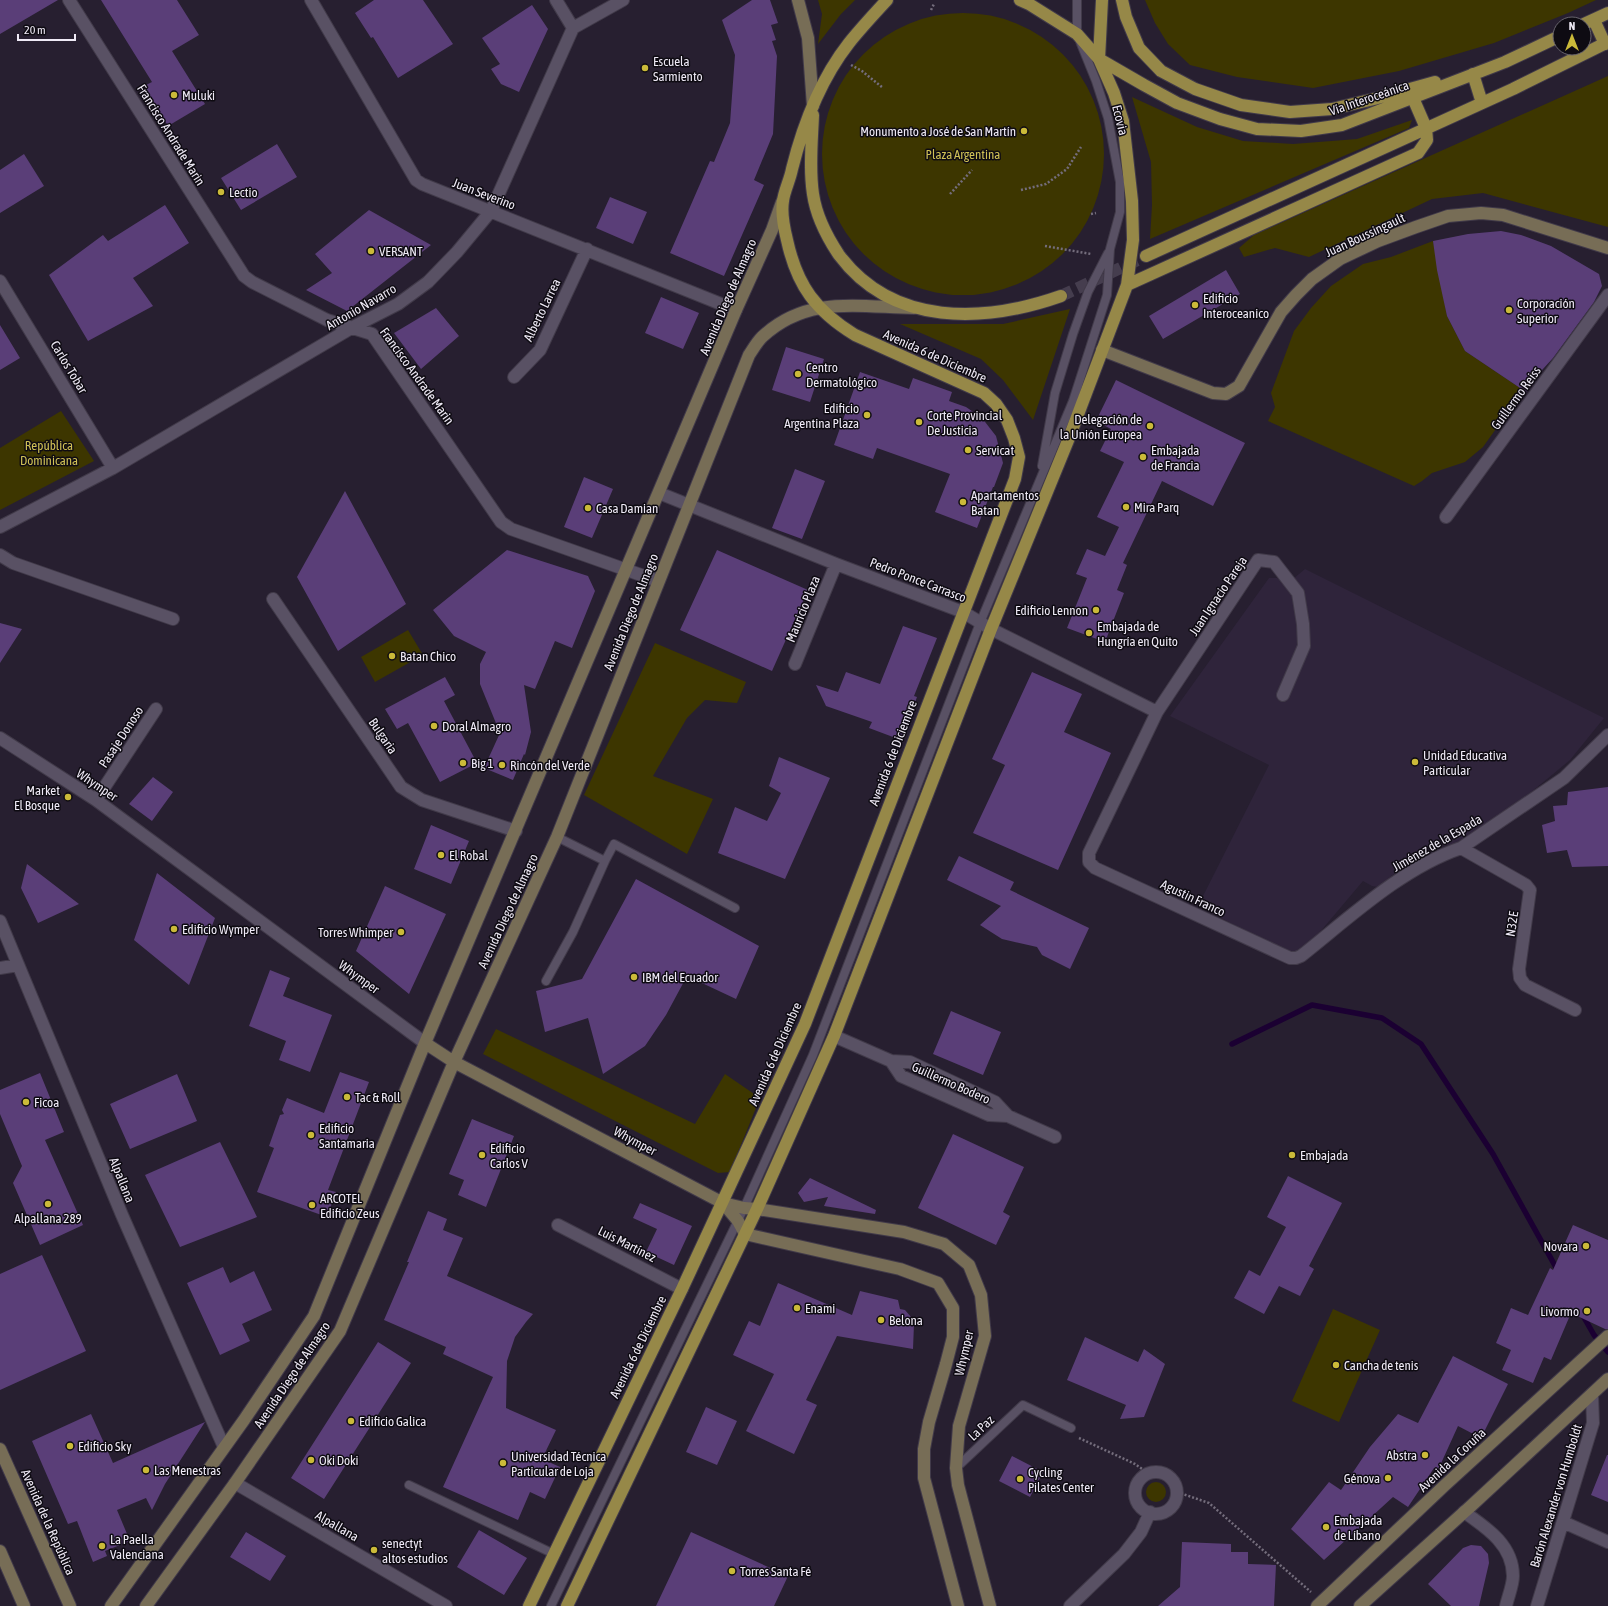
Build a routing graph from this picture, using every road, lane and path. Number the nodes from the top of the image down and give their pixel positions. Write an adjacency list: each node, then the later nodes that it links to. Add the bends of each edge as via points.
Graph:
1 (69, 0): 50 (street, Francisco Andrade Marin, via 244,276 326,320)
2 (311, 0): 34 (street, Juan Severino, via 416,180)
3 (556, 0): 16 (street)
4 (623, 0): 16 (street)
5 (798, 0): 27 (main road, via 808,38)
6 (887, 0): 27 (main road, Avenida 6 de Diciembre, via 848,44)
7 (1020, 0): 17 (main road, Vía Interoceánica)
8 (1077, 0): 17 (lane, Ecovia)
9 (1102, 0): 20 (main road)
10 (1122, 0): 21 (main road, via 1139,48 1161,71 1195,89 1241,105 1290,112 1332,109)
11 (934, 4): 12 (path)
12 (931, 10)
13 (1608, 13): 14 (main road)
14 (1592, 21)
15 (1592, 26): 19 (main road)
16 (573, 28): 34 (street, Antonio Navarro)
17 (1077, 34): 20 (main road, Vía Interoceánica); 40 (lane, Ecovia, via 1096,81 1116,154 1120,182 1120,212)
18 (1552, 40): 21 (main road, Vía Interoceánica)
19 (1606, 43): 26 (main road)
20 (1099, 60): 25 (main road, Vía Interoceánica, via 1177,103 1257,129 1301,130 1342,126); 44 (main road, via 1114,93 1123,121 1127,147 1133,240)
21 (1505, 62): 23 (main road, Vía Interoceánica)
22 (849, 64): 24 (path)
23 (1473, 74): 25 (main road, Vía Interoceánica); 26 (main road)
24 (882, 87)
25 (1412, 98): 28 (main road)
26 (1482, 103): 28 (main road)
27 (813, 106): 33 (main road, Avenida 6 de Diciembre, via 796,153); 48 (main road, via 813,194 818,214 830,240 847,265 864,282)
28 (1426, 128): 42 (main road); 44 (main road, via 1427,140 1418,153)
29 (1081, 147): 31 (path, via 1068,169 1046,184)
30 (972, 170): 32 (path)
31 (1021, 190)
32 (950, 194)
33 (783, 201): 47 (main road, Avenida 6 de Diciembre, via 784,231 797,276 809,296); 49 (main road, Avenida Diego de Almagro)
34 (491, 211): 39 (street, Juan Severino); 50 (street, Antonio Navarro, via 428,282 398,304)
35 (1096, 213): 36 (path)
36 (1091, 214)
37 (1045, 246): 41 (path)
38 (1608, 248): 51 (main road, Juan Boussingault, via 1503,215 1481,213 1448,216 1409,229 1340,259 1312,279 1282,312 1239,386 1226,394 1213,393)
39 (587, 249): 49 (street, Juan Severino); 52 (street, Alberto Larrea, via 540,350)
40 (1110, 249): 54 (lane, via 1088,292 1055,393); 54 (lane, via 1107,295 1073,401)
41 (1091, 254)
42 (1146, 256)
43 (0, 281): 53 (street, Carlos Tobar)
44 (1127, 285): 51 (main road)
45 (1608, 295): 57 (street, Guillermo Reiss)
46 (1061, 296): 48 (main road, via 1018,309 984,314)
47 (820, 307): 48 (main road, Avenida Diego de Almagro); 56 (main road, Avenida Diego de Almagro, via 802,312 761,338 750,355); 64 (main road, Avenida 6 de Diciembre, via 836,323 855,335 984,393 996,404 1007,420 1018,458 1015,479)
48 (914, 308)
49 (736, 310): 55 (main road, Avenida Diego de Almagro)
50 (353, 327): 53 (street, Antonio Navarro); 61 (street, Francisco Andrade Marin, via 372,334 501,522 511,528)
51 (1102, 350): 67 (main road)
52 (514, 377)
53 (114, 468): 58 (street, Antonio Navarro)
54 (1039, 480): 66 (lane)
55 (660, 493): 56 (street, Pedro Ponce Carrasco); 61 (main road, Avenida Diego de Almagro)
56 (689, 504): 60 (street, Pedro Ponce Carrasco); 62 (main road, Avenida Diego de Almagro)
57 (1446, 517)
58 (0, 527)
59 (0, 556): 65 (street, via 13,563)
60 (836, 564): 64 (street, Pedro Ponce Carrasco); 68 (street, Mauricio Plaza)
61 (626, 569): 62 (street, Francisco Andrade Marin); 75 (main road, Avenida Diego de Almagro)
62 (658, 581): 76 (main road, Avenida Diego de Almagro)
63 (273, 599): 75 (street, Bulgaria, via 401,787 422,800)
64 (962, 612): 66 (street, Pedro Ponce Carrasco); 93 (main road, Avenida 6 de Diciembre, via 805,1024)
65 (173, 619)
66 (980, 623): 67 (street, Pedro Ponce Carrasco); 94 (lane, via 813,1055)
67 (991, 629): 71 (street, Pedro Ponce Carrasco); 87 (main road)
68 (795, 664)
69 (1283, 695): 71 (street, Juan Ignacio Pareja, via 1304,646 1298,593 1274,562 1258,560)
70 (156, 709): 74 (street, Pasaje Donoso)
71 (1156, 712): 78 (street, Juan Ignacio Pareja)
72 (1608, 735): 77 (street, Jiménez de la Espada, via 1564,778)
73 (0, 738): 74 (street, Whymper)
74 (96, 800): 88 (street, Whymper)
75 (516, 830): 88 (main road, Avenida Diego de Almagro)
76 (557, 837): 79 (lane); 90 (main road, Avenida Diego de Almagro)
77 (1461, 848): 82 (street, Jiménez de la Espada, via 1423,864); 86 (street, N32E, via 1530,890 1519,969 1520,978 1525,985)
78 (1089, 853): 82 (street, Agustin Franco, via 1089,862 1095,868 1290,958)
79 (605, 860): 80 (lane, via 614,844); 85 (lane, via 573,932)
80 (735, 908)
81 (0, 921): 83 (street, Alpallana)
82 (1296, 958)
83 (18, 965): 84 (street); 104 (street, Alpallana, via 122,1215)
84 (0, 968)
85 (546, 981)
86 (1575, 1010)
87 (834, 1036): 89 (street, Guillermo Bodero); 95 (main road)
88 (425, 1043): 90 (main road, Whymper); 104 (main road, Avenida Diego de Almagro, via 314,1316)
89 (891, 1061): 91 (street, Guillermo Bodero, via 910,1062 995,1102); 91 (street, Guillermo Bodero, via 901,1076 989,1115)
90 (454, 1062): 93 (main road, Whymper); 108 (main road, Avenida Diego de Almagro, via 340,1331)
91 (1008, 1116): 92 (street, Guillermo Bodero)
92 (1055, 1137)
93 (723, 1203): 94 (main road, Whymper); 96 (main road, Whymper); 99 (main road, Avenida 6 de Diciembre)
94 (744, 1208): 95 (main road, Whymper); 96 (lane)
95 (757, 1209): 98 (main road); 106 (main road, Whymper, via 904,1232 944,1244 969,1266 981,1296 985,1336 959,1426)
96 (738, 1221): 98 (main road, Whymper); 124 (lane)
97 (558, 1225): 99 (street, Luis Martínez)
98 (745, 1234): 125 (main road); 126 (main road, Whymper, via 900,1269 938,1284 953,1308 953,1336 924,1449 924,1478)
99 (682, 1288): 116 (main road, Avenida 6 de Diciembre)
100 (1608, 1336): 129 (main road, Avenida la Coruña)
101 (1608, 1379): 102 (main road)
102 (1592, 1394): 112 (main road); 113 (street, Barón Alexander von Humboldt, via 1593,1423)
103 (1071, 1428): 106 (lane, La Paz, via 1023,1405); 107 (path, via 1078,1438 1135,1464)
104 (224, 1447): 120 (main road, Avenida Diego de Almagro)
105 (0, 1449): 119 (main road, Avenida de la República)
106 (956, 1468): 127 (main road, Whymper, via 958,1485)
107 (1148, 1473): 110 (street, via 1161,1472 1167,1475); 111 (street, via 1138,1481 1135,1494 1139,1506)
108 (235, 1483): 121 (main road, Avenida Diego de Almagro); 122 (street, Alpallana)
109 (409, 1485): 116 (lane)
110 (1177, 1492): 111 (street, via 1169,1509 1163,1512); 117 (path, via 1209,1503)
111 (1150, 1512): 128 (street, via 1141,1532 1124,1554)
112 (1464, 1512): 130 (main road); 131 (street, Barón Alexander von Humboldt, via 1492,1532 1510,1557 1513,1576)
113 (1563, 1522): 114 (street); 132 (street, Barón Alexander von Humboldt)
114 (1608, 1542)
115 (0, 1551): 118 (main road)
116 (554, 1554): 123 (main road, Avenida 6 de Diciembre)
117 (1302, 1583)
118 (24, 1606)
119 (70, 1606)
120 (111, 1606)
121 (146, 1606)
122 (446, 1606)
123 (529, 1606)
124 (551, 1606)
125 (567, 1606)
126 (958, 1606)
127 (990, 1606)
128 (1070, 1606)
129 (1317, 1606)
130 (1360, 1606)
131 (1506, 1606)
132 (1537, 1606)

